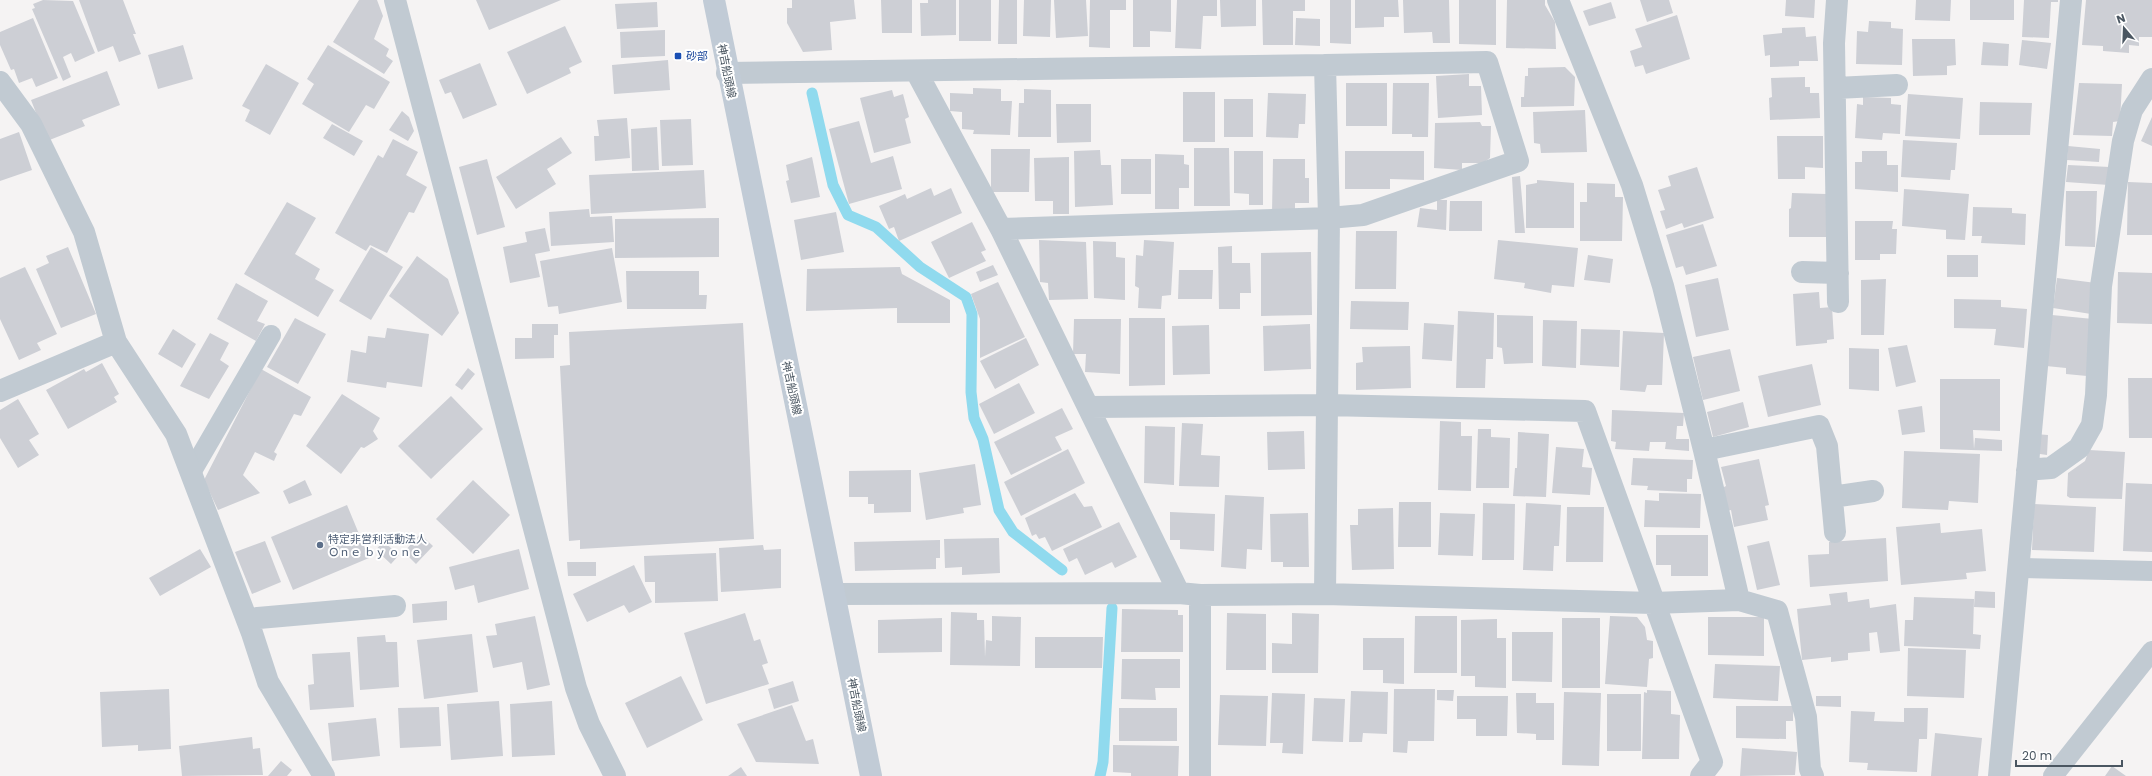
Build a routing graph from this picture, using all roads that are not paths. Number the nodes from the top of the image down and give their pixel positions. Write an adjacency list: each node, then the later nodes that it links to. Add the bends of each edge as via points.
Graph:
1 (395, 0): 40 (street, via 576,688)
2 (714, 0): 8 (main road, 神吉船頭線)
3 (1558, 0): 23 (street, via 1632,185 1663,286)
4 (1837, 0): 12 (street, via 1834,43)
5 (2071, 0): 24 (street)
6 (1325, 65): 7 (street); 13 (street); 13 (street, via 1487,62 1518,161 1363,215)
7 (916, 71): 8 (street); 14 (street)
8 (727, 73): 32 (main road, 神吉船頭線)
9 (2152, 79): 24 (street, via 2132,110 2122,148 2101,286 2096,395 2092,425 2079,448 2051,468)
10 (0, 82): 19 (street, via 31,124 84,232)
11 (1897, 85): 12 (street)
12 (1836, 88): 16 (street)
13 (1329, 218): 14 (street); 21 (street)
14 (1001, 229): 22 (street)
15 (1802, 272): 16 (street)
16 (1838, 272): 17 (street)
17 (1838, 302)
18 (271, 335): 25 (lane)
19 (116, 342): 20 (street); 25 (street, via 176,434)
20 (0, 391)
21 (1327, 405): 22 (street); 33 (street); 36 (street, via 1585,411)
22 (1090, 407): 31 (street)
23 (1704, 450): 27 (street, via 1819,426 1827,446); 35 (street)
24 (2027, 470): 29 (street)
25 (192, 471): 38 (street)
26 (1873, 491): 27 (street)
27 (1832, 497): 28 (street)
28 (1835, 532)
29 (2018, 568): 30 (lane); 46 (street)
30 (2152, 571)
31 (1179, 593): 32 (street); 34 (street)
32 (835, 594): 42 (main road, 神吉船頭線)
33 (1325, 594): 34 (street); 36 (street)
34 (1200, 595): 43 (street)
35 (1739, 600): 36 (street); 45 (street, via 1777,611 1806,717 1810,769)
36 (1653, 603): 44 (street, via 1712,762)
37 (395, 606): 38 (street)
38 (246, 619): 41 (street, via 268,682)
39 (2152, 651): 47 (lane)
40 (606, 773)
41 (324, 776)
42 (871, 776)
43 (1200, 776)
44 (1701, 776)
45 (1813, 776)
46 (1999, 776)
47 (2053, 776)

